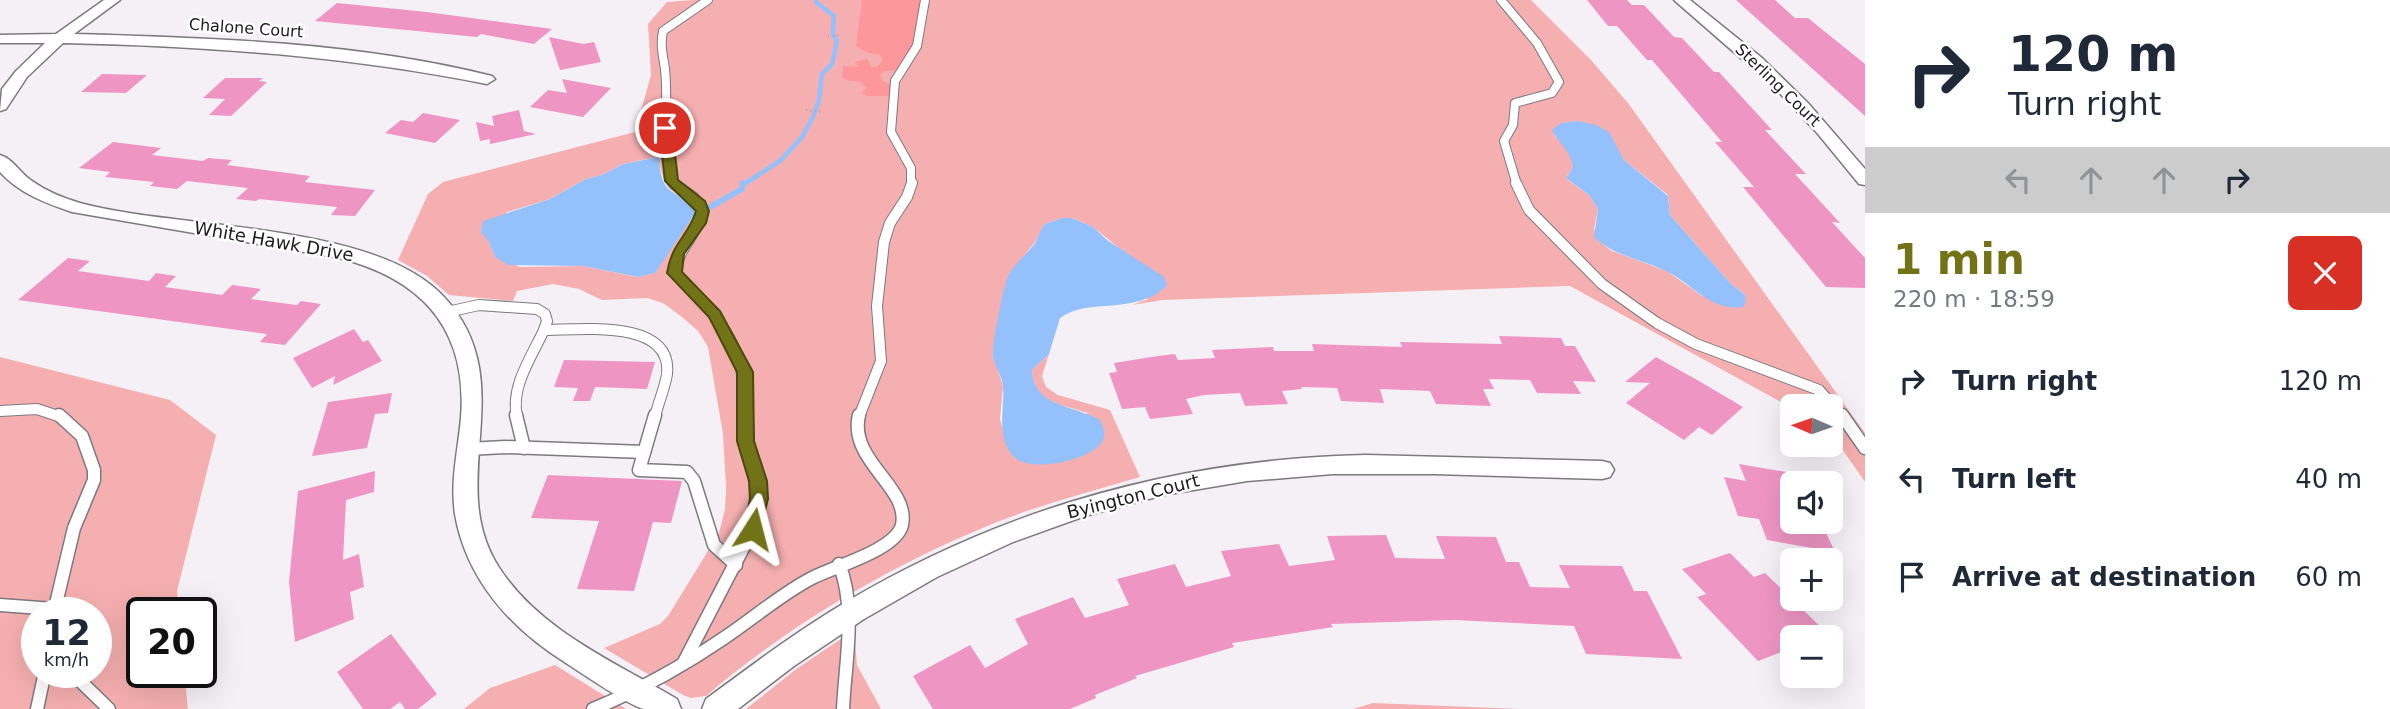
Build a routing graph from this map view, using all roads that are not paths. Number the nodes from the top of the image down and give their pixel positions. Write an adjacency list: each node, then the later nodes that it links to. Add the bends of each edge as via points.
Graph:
1 (113, 0): 7 (street)
2 (708, 0): 20 (lane, via 663,31 660,46 669,171 674,185 694,198 702,211 699,223 677,253 675,273 715,314 745,372 745,441 759,499 753,529)
3 (925, 0): 21 (lane, via 917,46 895,81 891,132 910,163 912,185 891,217 884,242 877,331 881,357 856,426 861,450 894,497 902,525 893,540)
4 (1501, 0): 17 (lane, via 1537,43 1559,82 1552,93 1515,103 1513,125 1504,141 1516,182 1534,216 1602,284 1657,323 1720,354 1819,390)
5 (1681, 0): 11 (street, Sterling Court, via 1783,86)
6 (0, 39): 7 (street, Chalone Court)
7 (61, 39): 8 (street, Chalone Court, via 294,49); 9 (street, via 22,74)
8 (487, 79)
9 (0, 106)
10 (0, 160): 12 (street, White Hawk Drive, via 22,184 78,208 367,258 406,276)
11 (1865, 180)
12 (447, 312): 13 (lane, via 479,305 537,309 545,314); 16 (street, White Hawk Drive, via 462,336 471,364)
13 (544, 330): 15 (lane, via 514,404); 18 (lane, via 637,332 657,341 668,362)
14 (0, 411): 22 (lane, via 37,409 58,414 82,436 93,470 94,480 74,528)
15 (524, 448): 16 (lane); 18 (lane)
16 (468, 449): 29 (street, White Hawk Drive, via 466,505 478,552 491,576 515,608 549,638)
17 (1865, 449)
18 (644, 452): 20 (lane, via 639,470 687,472 715,545)
19 (1602, 470): 25 (street, Byington Court, via 1331,465 1204,478 1049,517 933,565)
20 (736, 565): 26 (lane)
21 (839, 565): 25 (lane); 26 (lane, via 791,590)
22 (57, 597)
23 (0, 605): 24 (lane)
24 (21, 607)
25 (848, 613): 34 (street, Byington Court); 35 (lane)
26 (683, 665): 29 (lane)
27 (42, 688): 30 (lane)
28 (88, 688): 31 (lane)
29 (639, 691): 32 (lane); 33 (street, White Hawk Drive)
30 (37, 709)
31 (110, 709)
32 (593, 709)
33 (667, 709)
34 (716, 709)
35 (843, 709)

